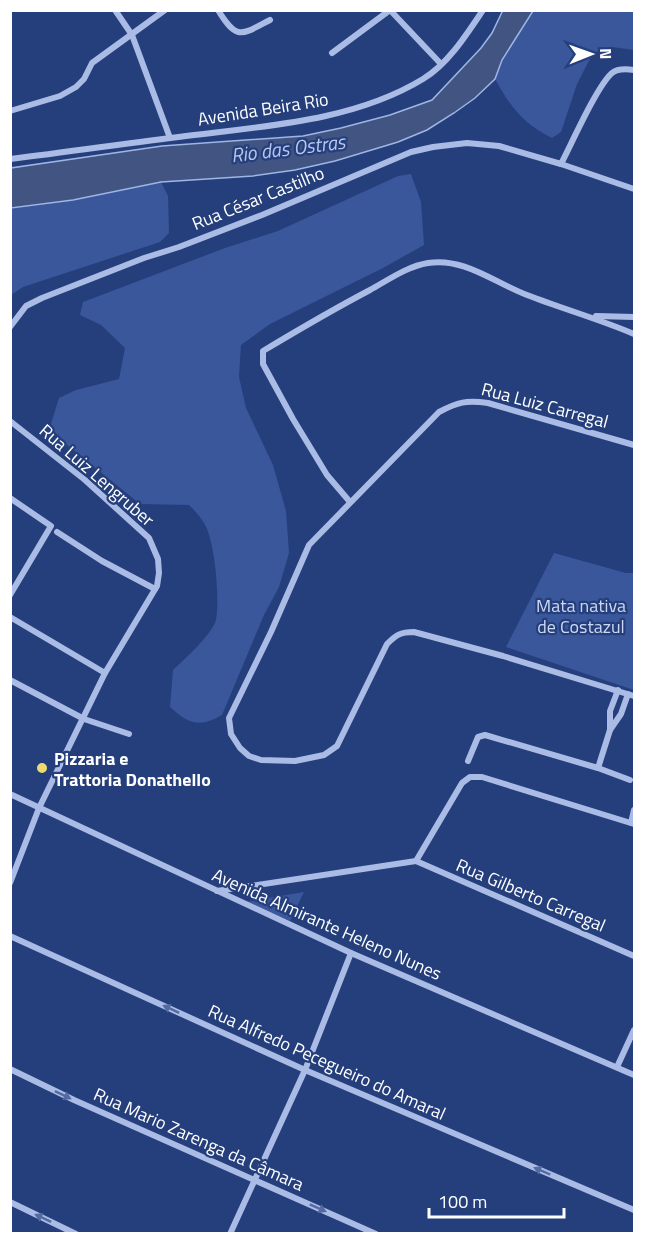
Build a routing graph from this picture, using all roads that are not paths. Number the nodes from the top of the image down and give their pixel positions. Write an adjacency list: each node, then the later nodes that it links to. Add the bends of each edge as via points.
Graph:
1 (115, 10): 7 (street)
2 (165, 10): 7 (street)
3 (218, 10): 6 (street, via 234,32)
4 (390, 10): 8 (street); 9 (street)
5 (483, 10): 9 (street, Avenida Beira Rio)
6 (270, 20)
7 (132, 35): 11 (street, via 92,63 76,87); 12 (street)
8 (332, 52)
9 (441, 64): 12 (street, Avenida Beira Rio, via 386,99 350,111)
10 (634, 70): 14 (street, via 613,72 602,86)
11 (10, 111)
12 (170, 138): 13 (street, Avenida Beira Rio)
13 (10, 159)
14 (561, 164): 15 (street, Rua César Castilho); 18 (street, Rua César Castilho, via 499,146 467,143 411,152 262,215 42,298 26,306)
15 (634, 189)
16 (590, 316): 17 (street); 19 (street); 23 (street, via 523,294 453,263 428,263 405,271 264,351 263,364 293,419 327,475)
17 (634, 317)
18 (10, 327)
19 (634, 334)
20 (10, 421): 25 (street, Rua Luiz Lengruber, via 85,480 148,538 158,559)
21 (634, 445): 23 (street, Rua Luiz Carregal, via 488,403 458,402 439,412)
22 (10, 498): 26 (street, via 51,526)
23 (350, 502): 30 (street, Rua Luiz Carregal, via 309,545 230,718 231,734 249,756 295,761 324,755 337,746 387,645 396,634 404,632)
24 (57, 532): 25 (street)
25 (155, 590): 28 (street, Rua Luiz Lengruber)
26 (10, 595)
27 (10, 616): 28 (street)
28 (105, 673): 32 (street, Rua Luiz Lengruber)
29 (10, 680): 32 (street)
30 (618, 690): 31 (street); 33 (street, via 610,711)
31 (631, 695): 33 (street)
32 (84, 719): 34 (street); 39 (street, Rua Luiz Lengruber)
33 (610, 730): 36 (street)
34 (129, 734)
35 (468, 761): 36 (street, via 482,735)
36 (598, 768): 37 (street)
37 (630, 780)
38 (10, 794): 39 (street, Avenida Almirante Heleno Nunes)
39 (39, 808): 43 (street, Rua Luiz Lengruber); 44 (street, Avenida Almirante Heleno Nunes)
40 (634, 810): 41 (street)
41 (633, 823): 42 (street, via 482,777 470,777 462,783)
42 (416, 861): 44 (street); 47 (street, Rua Gilberto Carregal)
43 (10, 883)
44 (216, 891): 46 (street, Avenida Almirante Heleno Nunes)
45 (10, 936): 51 (street, Rua Alfredo Pecegueiro do Amaral, one-way to 45)
46 (351, 953): 49 (street, Avenida Almirante Heleno Nunes); 51 (street)
47 (634, 956)
48 (634, 1030): 49 (street)
49 (617, 1067): 52 (street, Avenida Almirante Heleno Nunes)
50 (10, 1069): 53 (street, Rua Mario Zarenga da Câmara, one-way to 53)
51 (305, 1070): 53 (street); 55 (street, Rua Alfredo Pecegueiro do Amaral, one-way to 51)
52 (634, 1075)
53 (256, 1181): 57 (street); 58 (street, Rua Mario Zarenga da Câmara, one-way to 58)
54 (10, 1202): 56 (street, one-way to 54)
55 (634, 1210)
56 (76, 1233)
57 (230, 1233)
58 (376, 1233)

